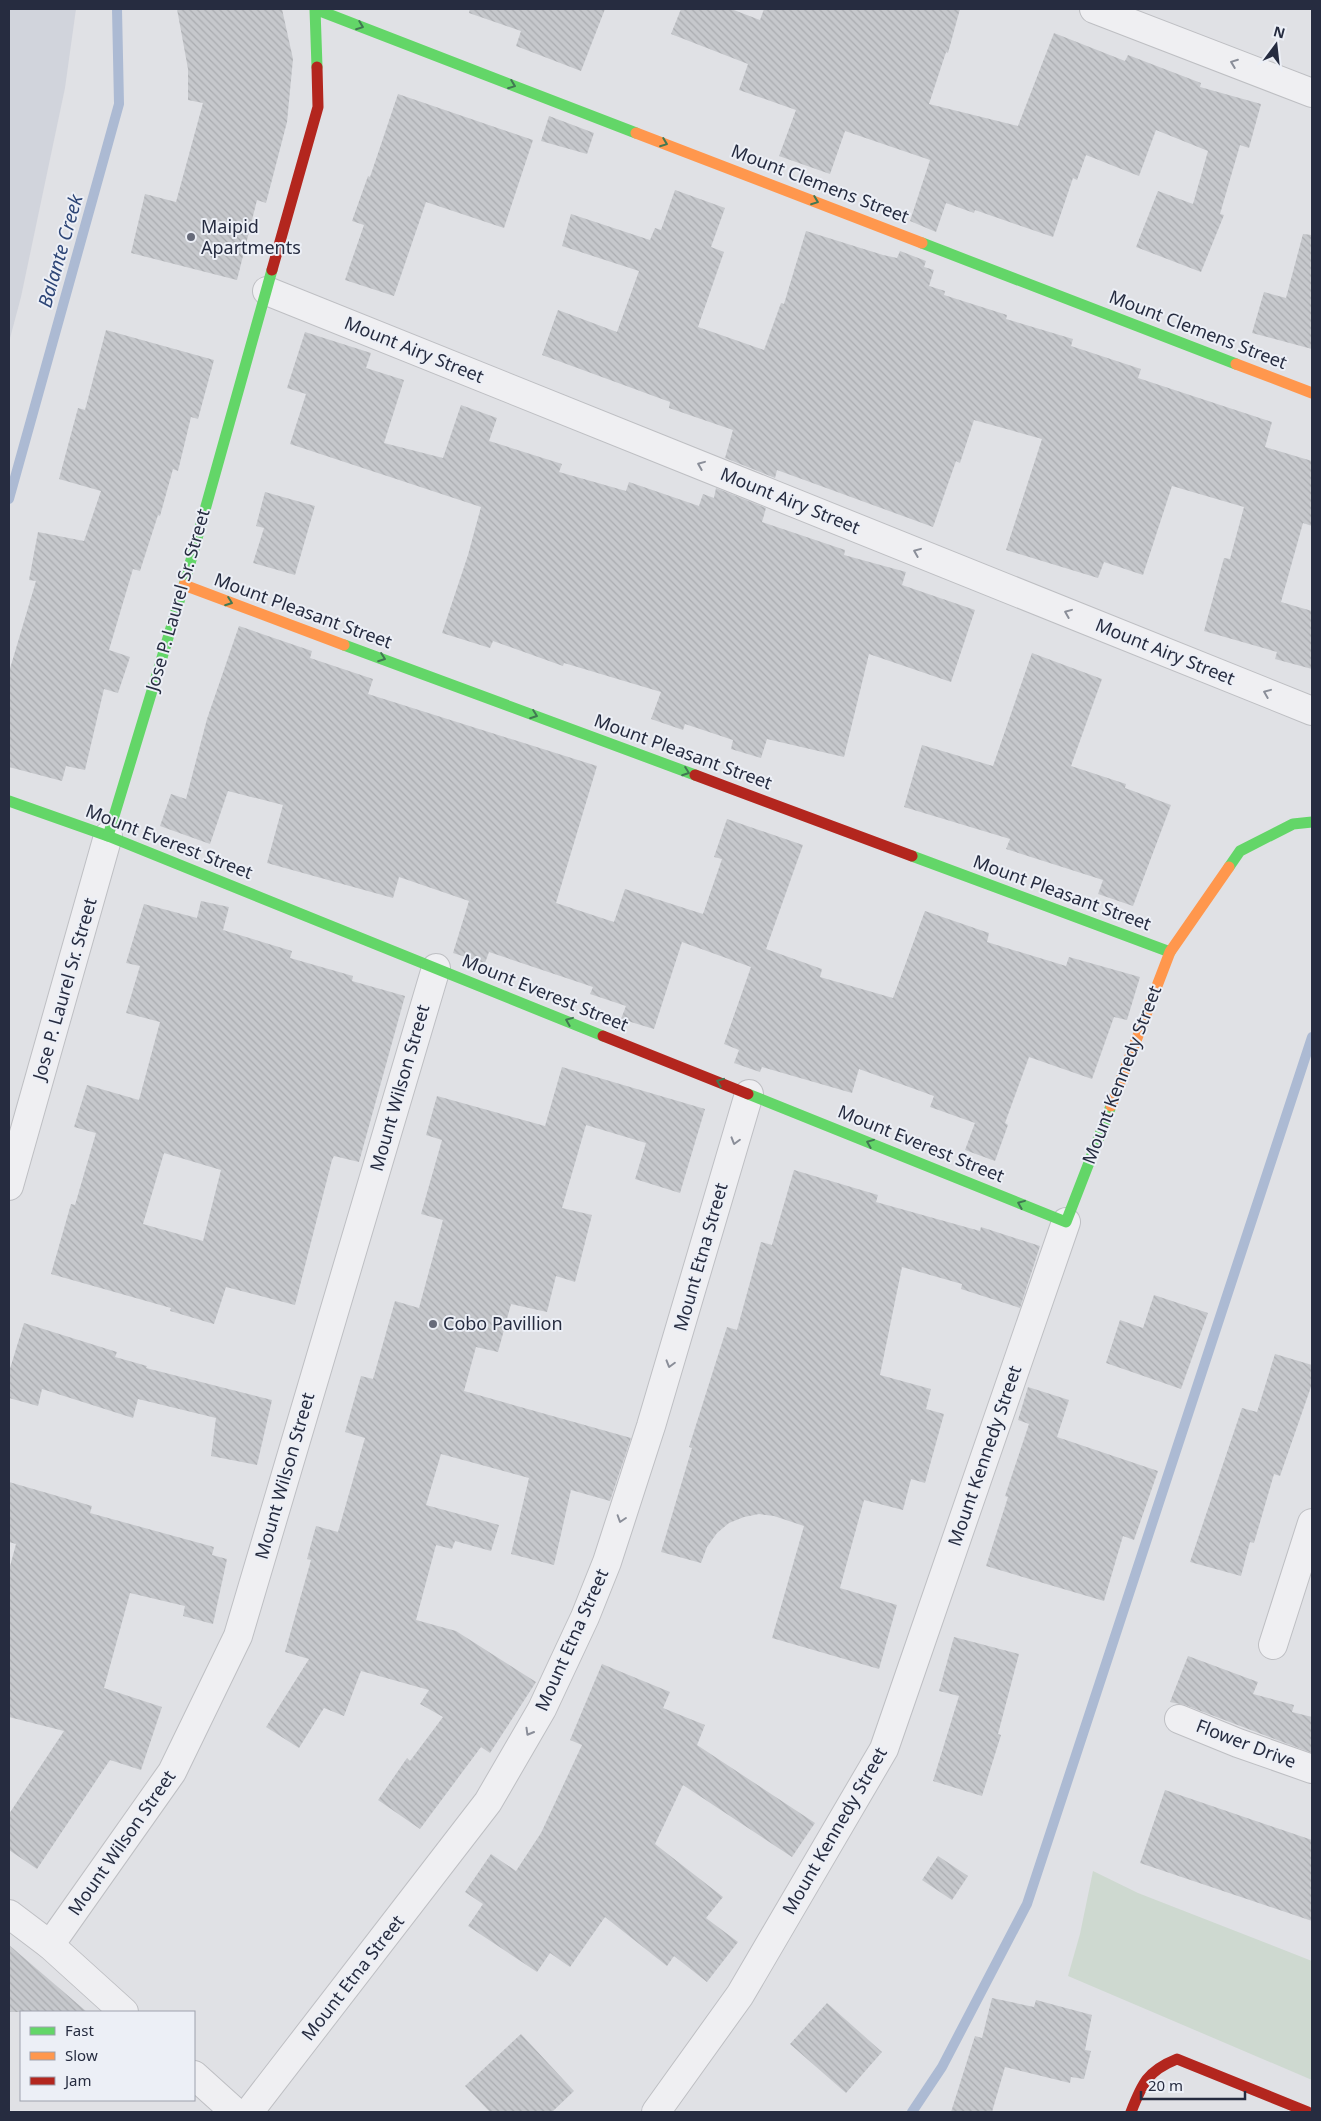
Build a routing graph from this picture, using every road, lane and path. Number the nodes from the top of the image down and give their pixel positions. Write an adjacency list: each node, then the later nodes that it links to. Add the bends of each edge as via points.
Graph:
1 (315, 9): 4 (street, Jose P. Laurel Sr. Street, via 318,107); 5 (street, Mount Clemens Street, one-way to 5)
2 (1094, 9): 3 (street, one-way to 2)
3 (1312, 93)
4 (267, 291): 6 (street, Jose P. Laurel Sr. Street); 7 (street, Mount Airy Street, one-way to 4)
5 (1312, 393)
6 (184, 585): 10 (street, Jose P. Laurel Sr. Street); 11 (street, Mount Pleasant Street, one-way to 11)
7 (1312, 711)
8 (9, 800): 10 (street, Mount Everest Street)
9 (1312, 822): 11 (street, Mount Kennedy Street, via 1293,824 1240,851)
10 (108, 836): 12 (street, Mount Everest Street); 14 (street, Jose P. Laurel Sr. Street)
11 (1170, 952): 15 (street, Mount Kennedy Street)
12 (436, 968): 13 (street, Mount Everest Street, one-way to 12); 21 (street, Mount Wilson Street, via 238,1636 172,1772)
13 (749, 1094): 15 (street, Mount Everest Street, one-way to 13); 25 (street, Mount Etna Street, one-way to 25, via 651,1426 607,1562 586,1617 542,1708 488,1802)
14 (9, 1186)
15 (1066, 1222): 26 (street, Mount Kennedy Street, via 884,1749 740,1995)
16 (1311, 1528): 17 (street)
17 (1273, 1645)
18 (1179, 1719): 19 (street, Flower Drive)
19 (1312, 1769)
20 (9, 1914): 21 (street)
21 (50, 1946): 22 (street)
22 (123, 2011)
23 (195, 2076): 24 (street)
24 (235, 2112)
25 (249, 2112)
26 (656, 2112)
27 (1131, 2112): 28 (street, via 1144,2080 1159,2065 1177,2059)
28 (1308, 2112)

